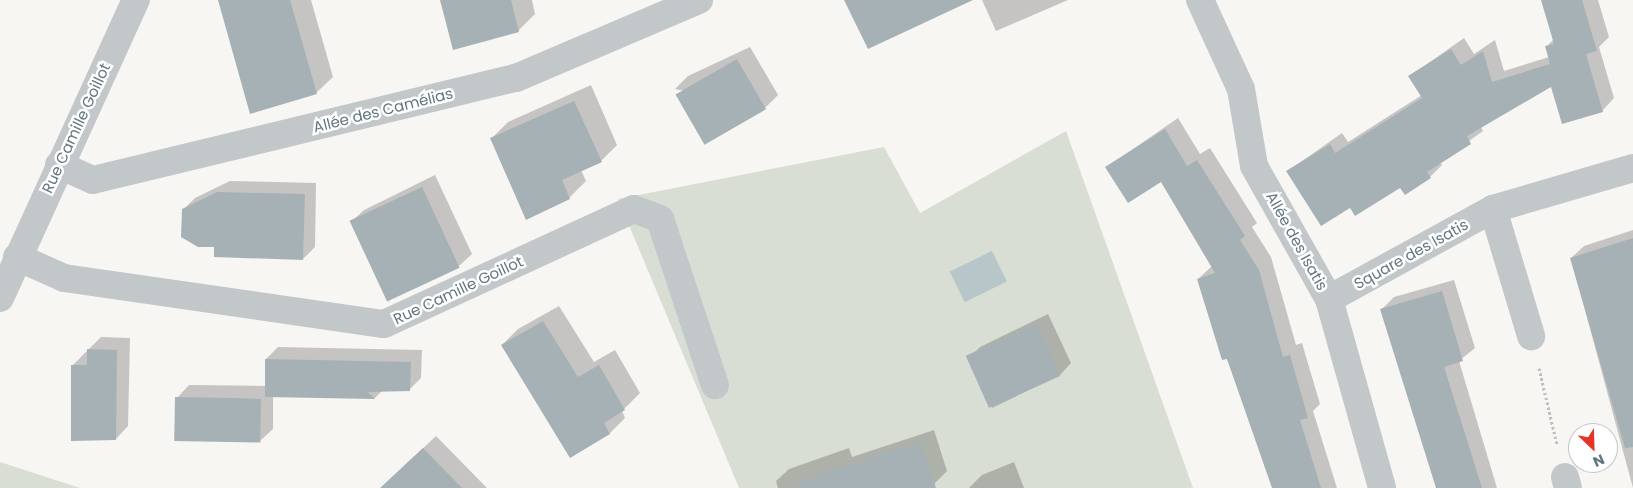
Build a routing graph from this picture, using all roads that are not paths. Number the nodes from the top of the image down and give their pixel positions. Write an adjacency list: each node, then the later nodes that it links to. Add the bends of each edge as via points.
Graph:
1 (136, 0): 4 (street, Rue Camille Goillot)
2 (699, 0): 4 (street, Allée des Camélias, via 516,78 93,180)
3 (1200, 0): 9 (street, Allée des Isatis, via 1241,89 1254,166)
4 (59, 166): 7 (street, Rue Camille Goillot)
5 (1633, 168): 6 (street, Square des Isatis)
6 (1493, 210): 9 (street, Square des Isatis); 10 (street)
7 (17, 257): 8 (street, Rue Camille Goillot); 11 (street, Rue Camille Goillot, via 64,278 384,324 634,209 660,219)
8 (0, 298)
9 (1329, 299): 12 (street, Allée des Isatis)
10 (1532, 336)
11 (715, 385)
12 (1382, 488)

